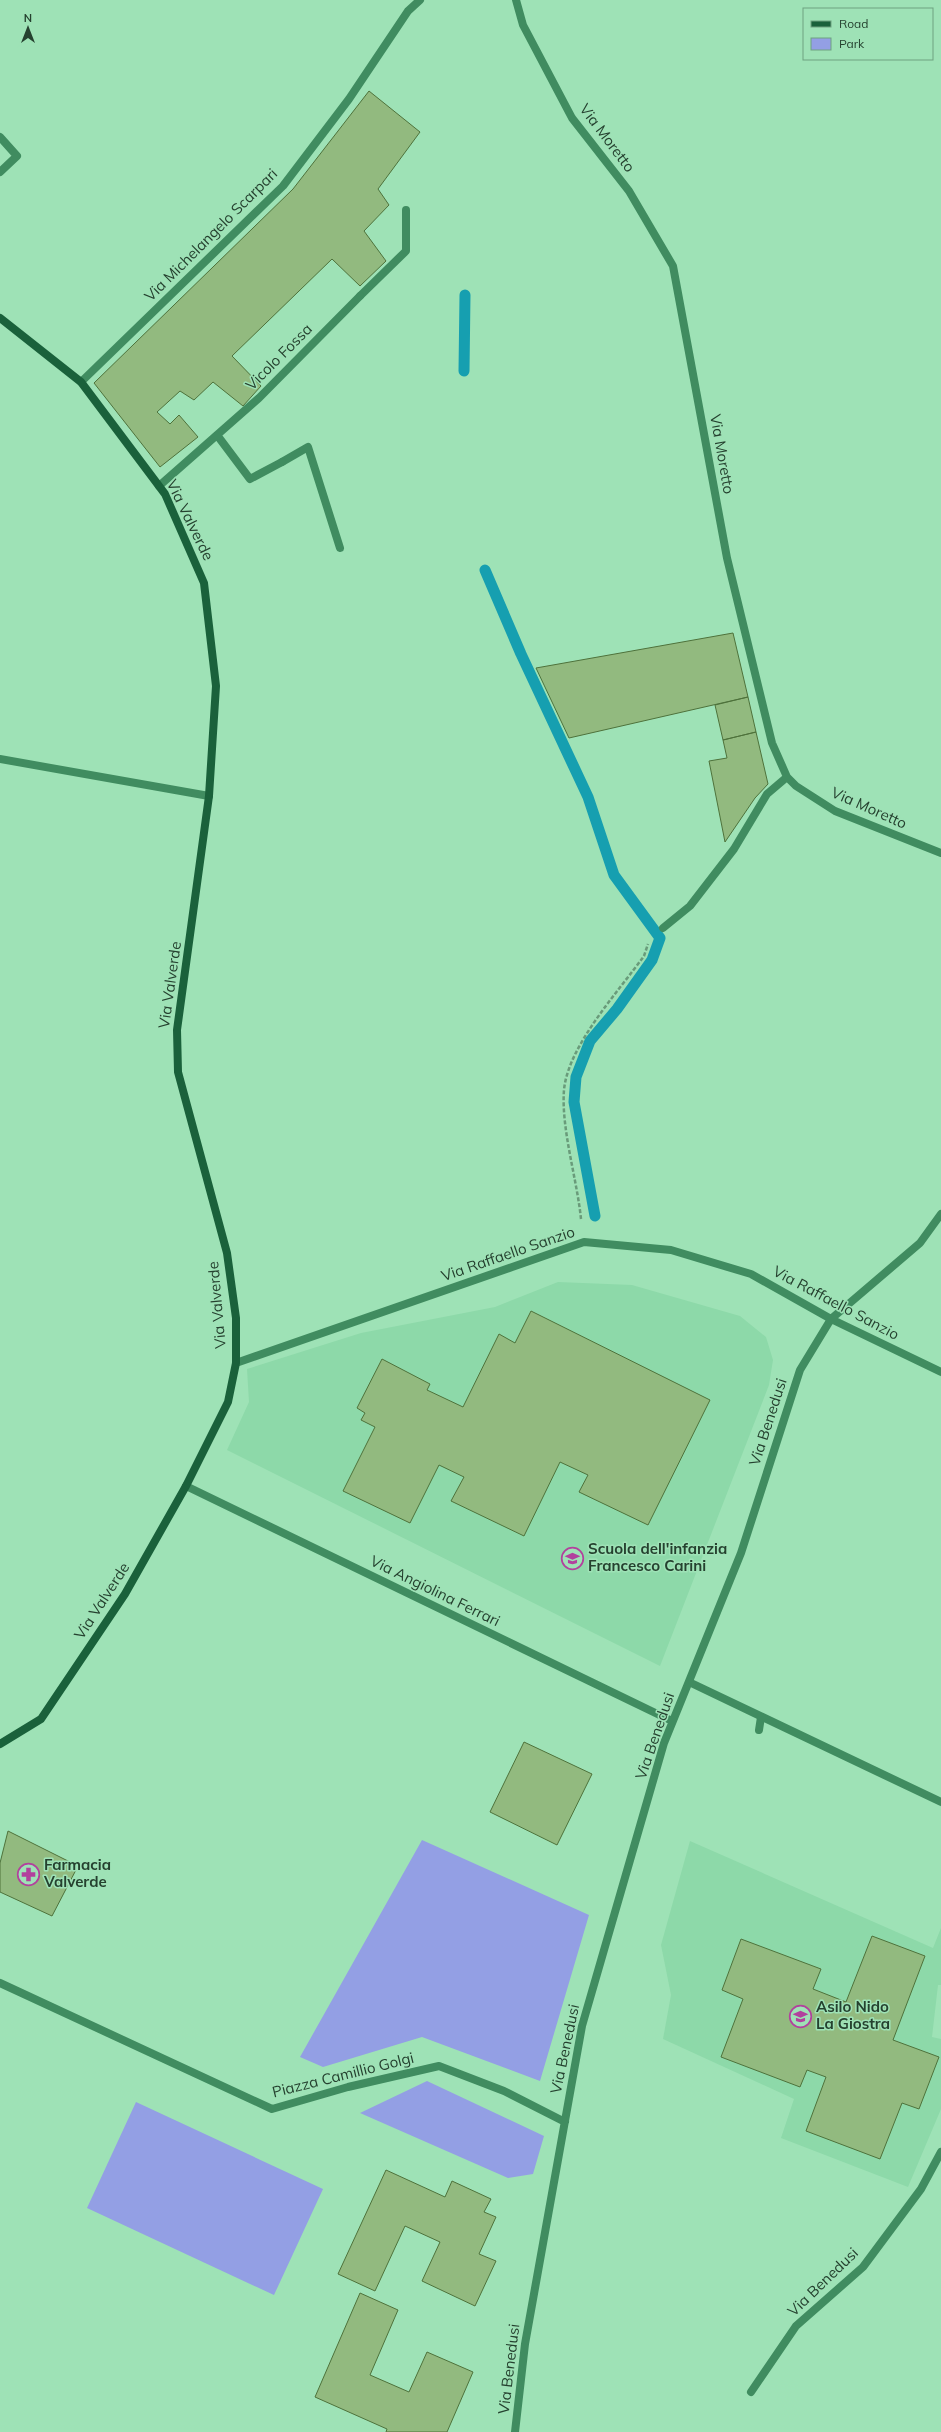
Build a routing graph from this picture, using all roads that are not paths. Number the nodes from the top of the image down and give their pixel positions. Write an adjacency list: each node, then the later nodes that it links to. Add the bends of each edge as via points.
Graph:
1 (420, 0): 7 (street, Via Michelangelo Scarpari, via 408,11 349,99 283,186)
2 (516, 0): 12 (street, Via Moretto, via 523,25 572,118 629,190 673,266 727,558 772,743)
3 (0, 137): 4 (street, via 18,156)
4 (0, 172)
5 (406, 210): 8 (street, Vicolo Fossa, via 406,251 259,398)
6 (0, 318): 7 (street, Via Valverde)
7 (81, 382): 9 (street, Via Valverde)
8 (217, 435): 9 (street, Vicolo Fossa); 10 (street, via 250,479 308,447)
9 (159, 486): 13 (street, Via Valverde, via 165,494 204,583 216,686)
10 (340, 548)
11 (0, 759): 13 (street)
12 (787, 777): 14 (street, Via Moretto, via 835,811); 15 (street, via 767,794 734,849 690,906)
13 (209, 796): 18 (street, Via Valverde, via 177,1030 178,1072 227,1253 236,1318)
14 (941, 853)
15 (663, 928)
16 (941, 1214): 17 (street, Via Benedusi, via 920,1243)
17 (830, 1319): 18 (street, Via Raffaello Sanzio, via 751,1274 671,1250 584,1242); 19 (street, Via Raffaello Sanzio); 21 (street, Via Benedusi, via 800,1370 741,1553)
18 (236, 1363): 20 (street, Via Valverde, via 228,1402)
19 (941, 1372)
20 (186, 1486): 23 (street, Via Angiolina Ferrari); 25 (street, Via Valverde, via 125,1594 41,1719)
21 (689, 1682): 22 (street, Via Benedusi); 23 (street, Via Benedusi)
22 (761, 1716): 24 (street); 26 (street, Via Benedusi)
23 (672, 1721): 28 (street, Via Benedusi, via 582,2026)
24 (759, 1730)
25 (0, 1744)
26 (941, 1802)
27 (0, 1983): 28 (street, Piazza Camillio Golgi, via 272,2109 348,2087 439,2066 504,2091)
28 (564, 2122): 31 (street, Via Benedusi, via 525,2344)
29 (941, 2152): 30 (street, Via Benedusi, via 921,2189 862,2267 796,2326)
30 (751, 2392)
31 (515, 2432)

